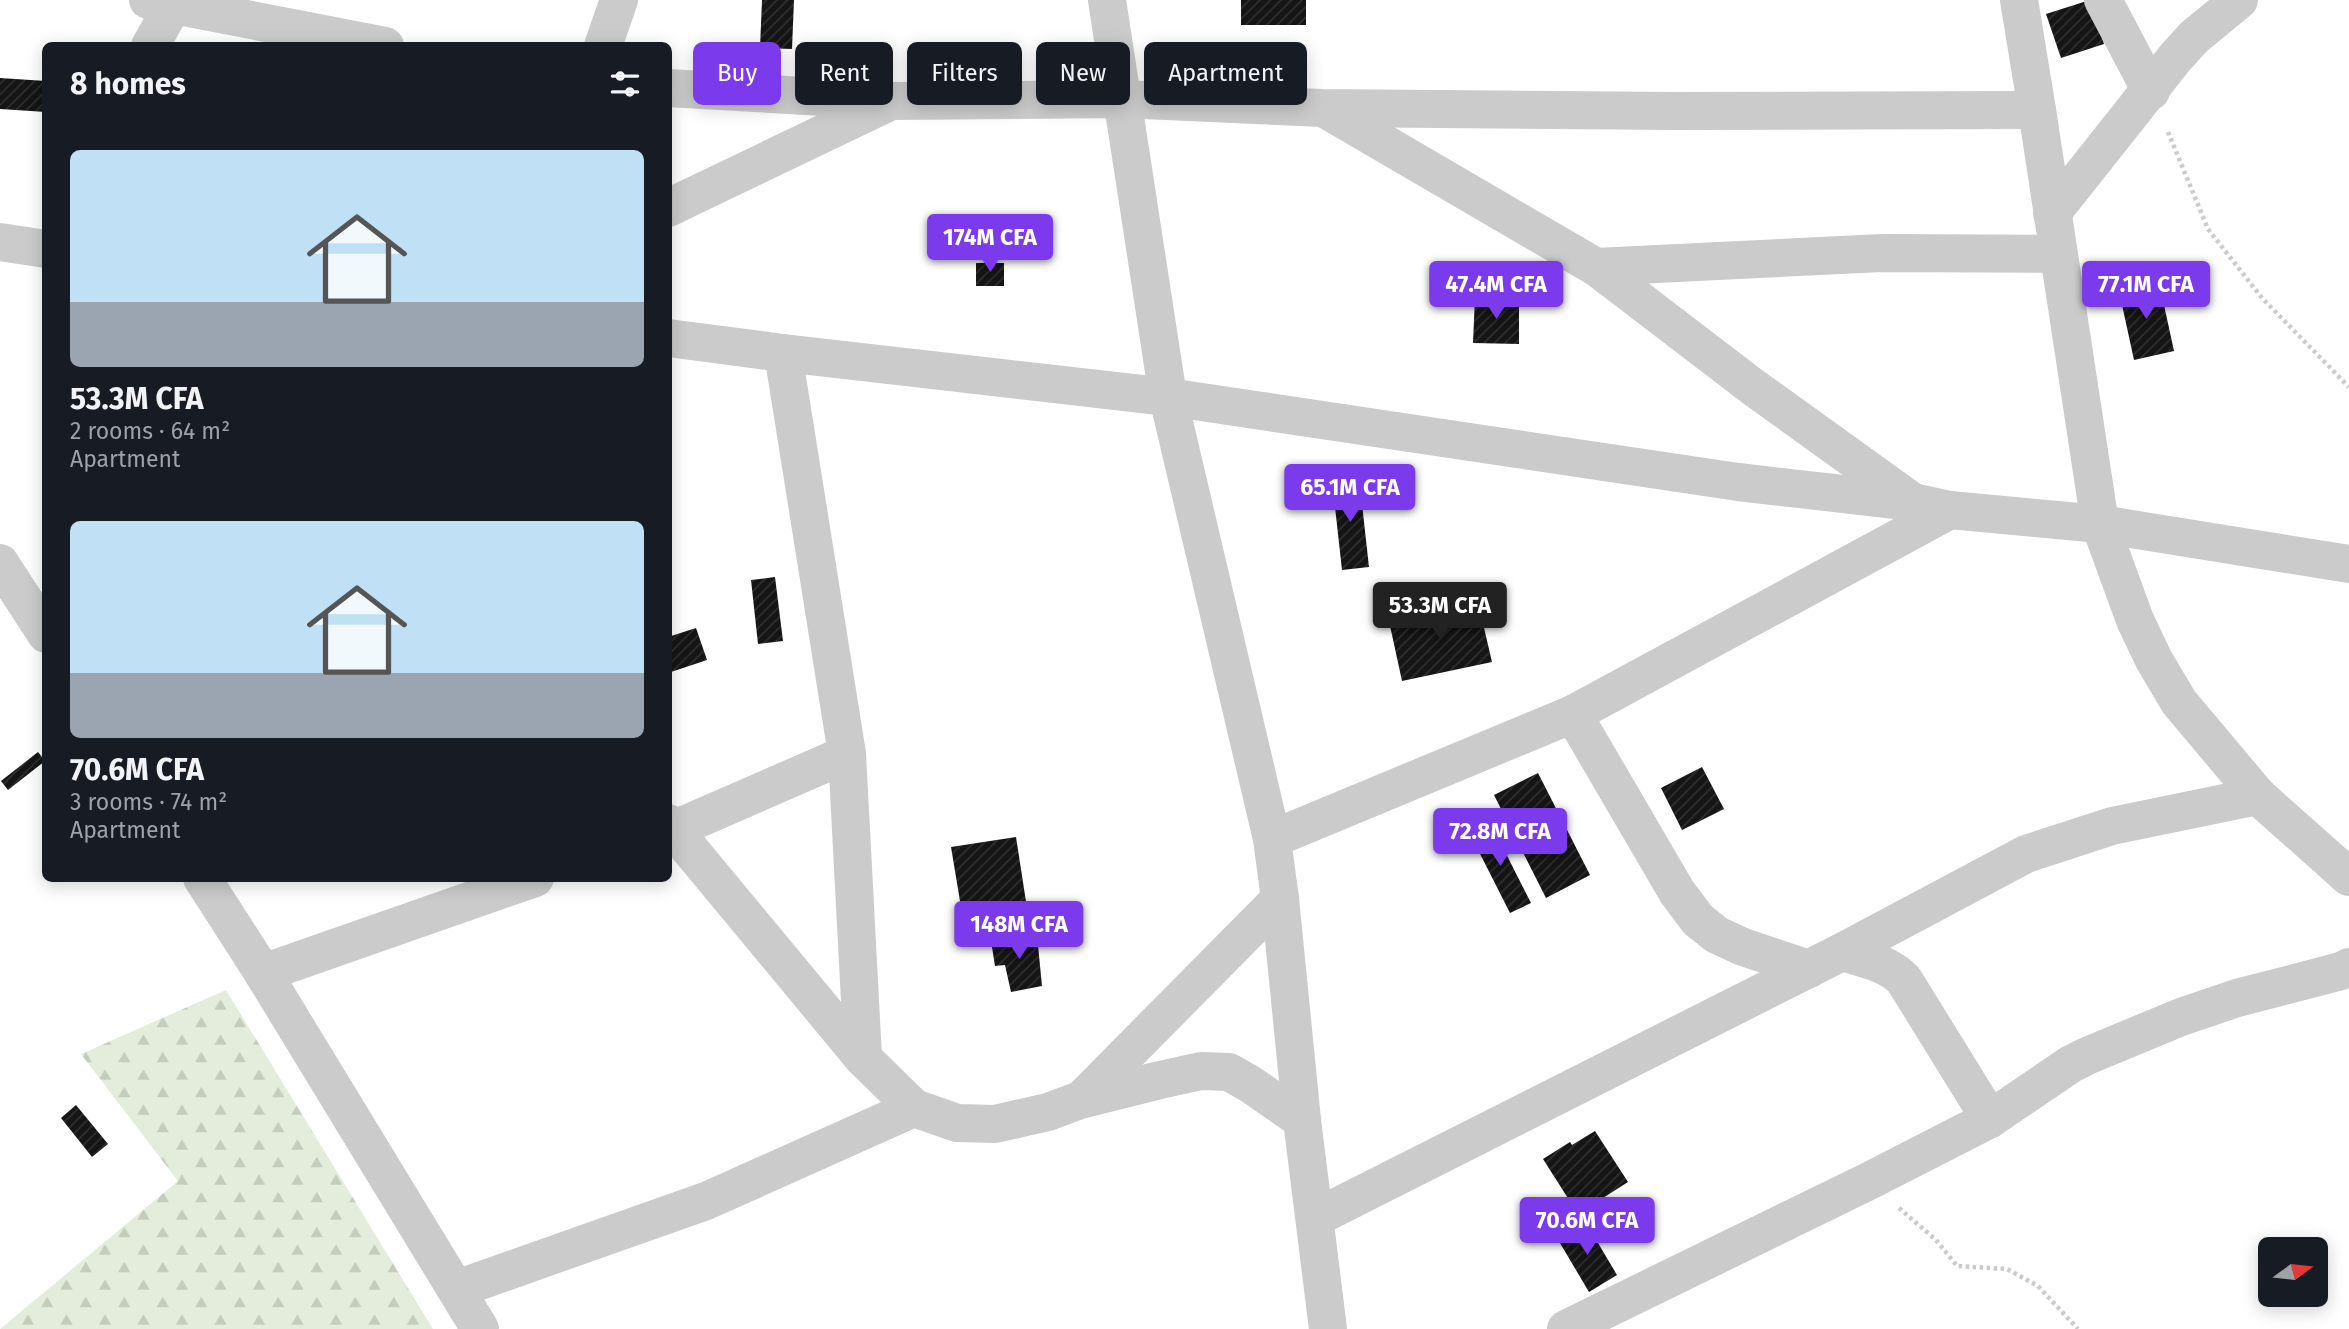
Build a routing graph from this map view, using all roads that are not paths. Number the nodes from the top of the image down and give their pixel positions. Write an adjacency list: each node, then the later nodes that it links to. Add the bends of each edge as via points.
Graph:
1 (620, 0): 9 (street)
2 (1107, 0): 10 (street)
3 (2019, 0): 20 (street)
4 (2103, 0): 12 (street)
5 (2239, 0): 12 (street, via 2194,37)
6 (166, 2): 7 (street); 8 (street)
7 (151, 42)
8 (365, 42)
9 (604, 42)
10 (1113, 42)
11 (672, 88): 13 (street)
12 (2151, 91): 22 (street)
13 (795, 95)
14 (1130, 99): 19 (street)
15 (1036, 100): 16 (street)
16 (893, 101)
17 (883, 105): 21 (street)
18 (1123, 105): 27 (street)
19 (1322, 108): 20 (street); 24 (street)
20 (2037, 110): 22 (street)
21 (672, 206)
22 (2052, 214): 23 (street)
23 (2059, 254): 24 (street, via 1882,253); 30 (street)
24 (1596, 267): 28 (street)
25 (672, 339): 26 (street)
26 (783, 353): 27 (street); 35 (street)
27 (1168, 397): 28 (street, via 1738,482); 39 (street)
28 (1913, 502): 29 (street)
29 (1950, 510): 30 (street); 34 (street)
30 (2100, 524): 32 (street); 36 (street, via 2160,671 2179,702)
31 (0, 564): 33 (street)
32 (2349, 564)
33 (42, 628)
34 (1573, 714): 39 (street); 46 (street, via 1698,920 1743,947)
35 (847, 754): 37 (street); 48 (street)
36 (2258, 796): 40 (street); 44 (street, via 2112,827 2026,854)
37 (672, 828)
38 (672, 829): 48 (street)
39 (1272, 839): 43 (street)
40 (2349, 877)
41 (205, 882): 47 (street)
42 (524, 882): 47 (street)
43 (1280, 899): 49 (street); 51 (street)
44 (1842, 952): 46 (street); 52 (street, via 1881,964 1904,980)
45 (2349, 967): 52 (street, via 2203,1010 2087,1056)
46 (1809, 969): 53 (street)
47 (263, 973): 54 (street)
48 (863, 1058): 50 (street)
49 (1080, 1100): 50 (street, via 995,1124 957,1123); 51 (street, via 1201,1071 1229,1072)
50 (914, 1108): 54 (street, via 706,1201)
51 (1301, 1119): 53 (street)
52 (1990, 1119): 57 (street)
53 (1315, 1218): 56 (street)
54 (457, 1289): 55 (street)
55 (480, 1329)
56 (1328, 1329)
57 (1566, 1329)

